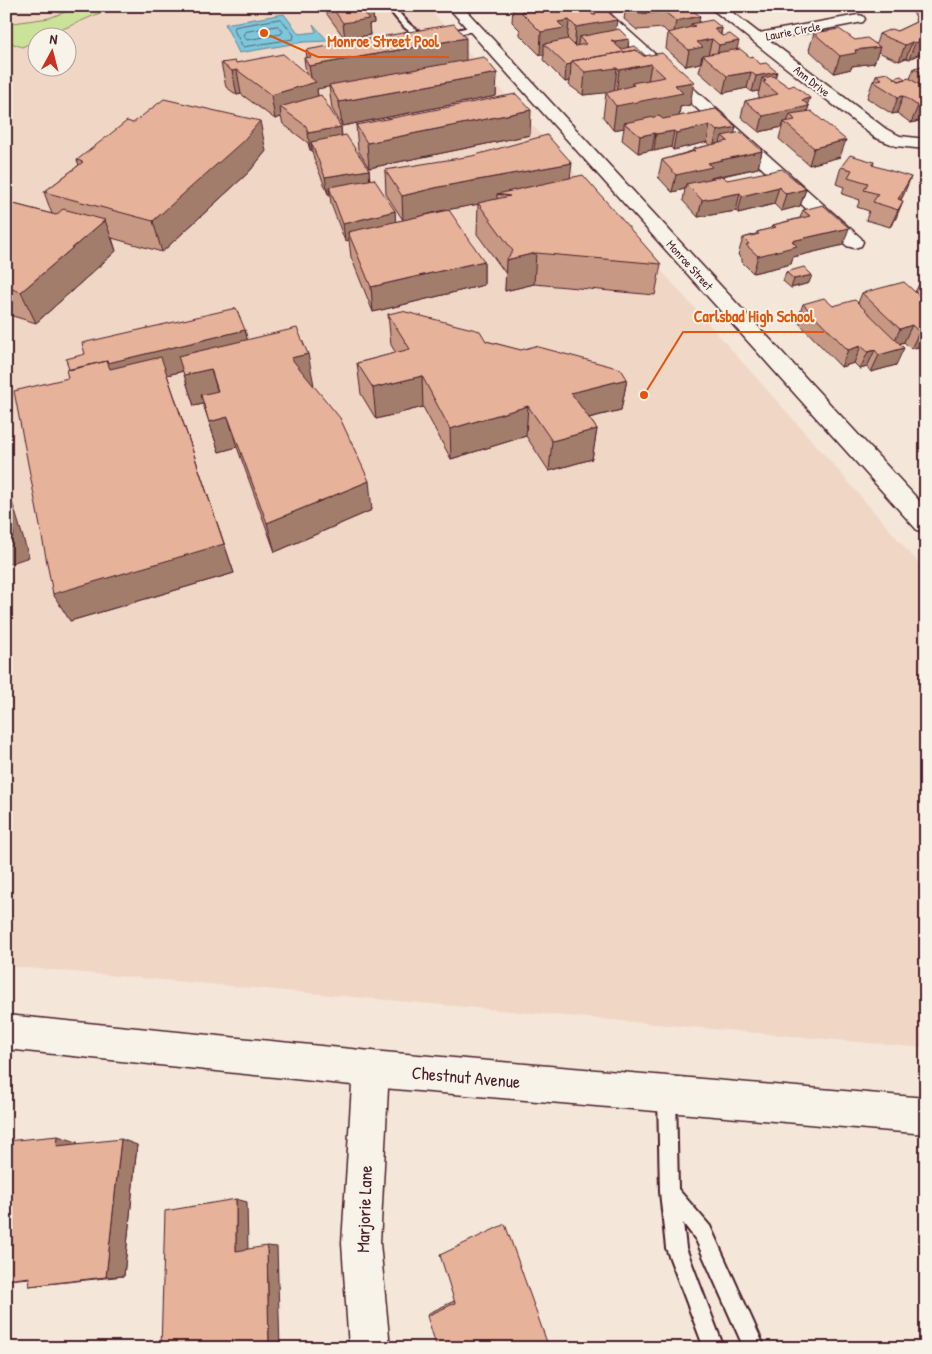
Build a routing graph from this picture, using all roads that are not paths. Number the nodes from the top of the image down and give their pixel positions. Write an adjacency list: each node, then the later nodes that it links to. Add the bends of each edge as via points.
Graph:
1 (390, 6): 6 (lane, via 419,36)
2 (454, 6): 6 (main road, Monroe Street)
3 (592, 6): 9 (main road)
4 (715, 6): 7 (main road, Ann Drive)
5 (858, 19): 7 (main road, Laurie Circle)
6 (474, 28): 10 (main road, Monroe Street)
7 (757, 38): 8 (main road, Ann Drive, via 880,133 896,141)
8 (921, 144)
9 (854, 242)
10 (926, 524)
11 (6, 1032): 12 (main road, Chestnut Avenue)
12 (371, 1069): 13 (main road, Chestnut Avenue); 16 (main road, Marjorie Lane, via 361,1243)
13 (667, 1094): 14 (main road, Chestnut Avenue); 15 (lane)
14 (926, 1116)
15 (669, 1191): 17 (lane, via 676,1248); 18 (lane, via 703,1233)
16 (370, 1348)
17 (714, 1348)
18 (755, 1348)

